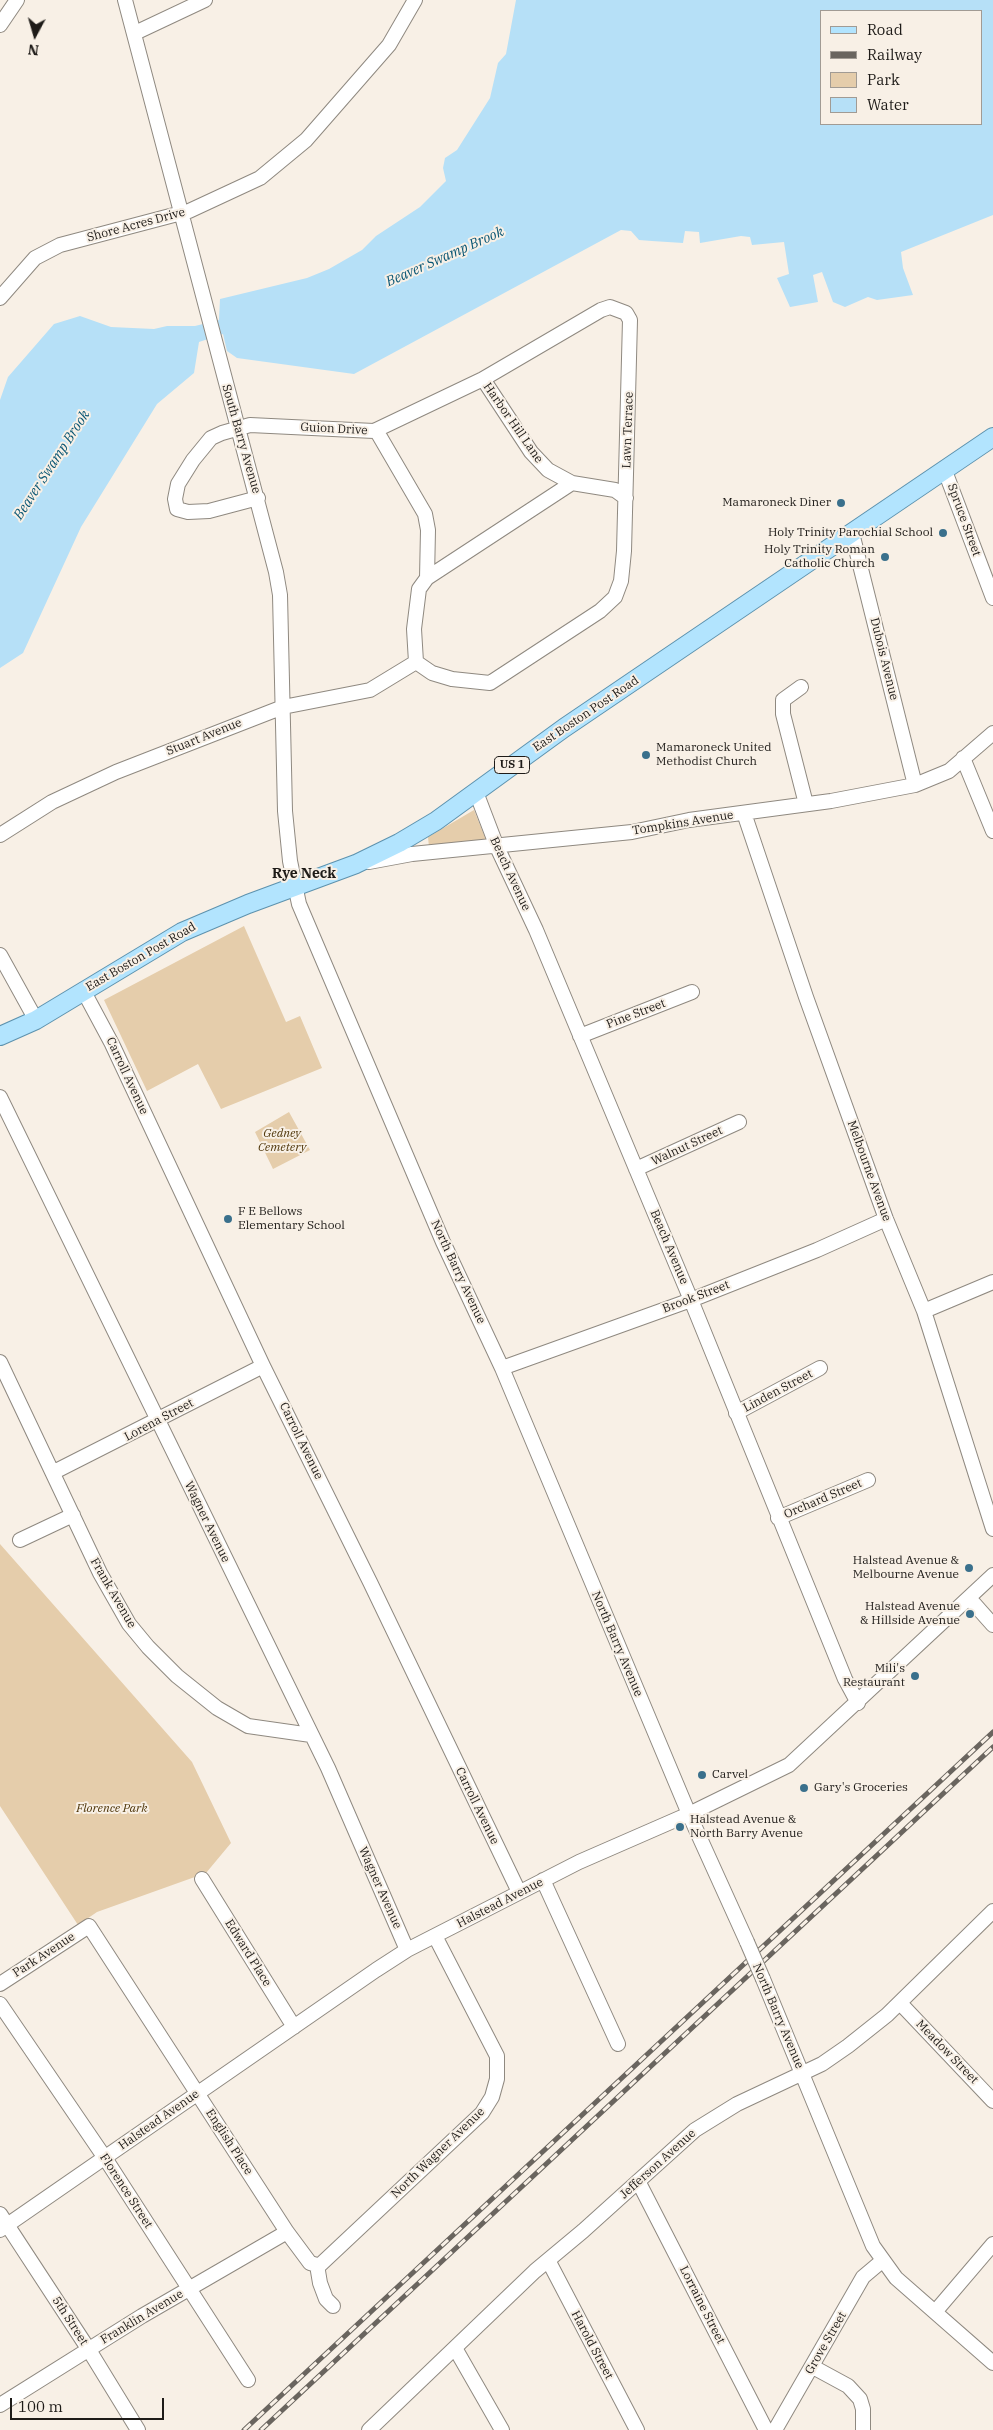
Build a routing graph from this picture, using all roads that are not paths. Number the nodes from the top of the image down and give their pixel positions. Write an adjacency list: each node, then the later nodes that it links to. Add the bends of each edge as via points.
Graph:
1 (17, 0): 5 (street)
2 (125, 0): 6 (street, South Barry Avenue)
3 (205, 0): 6 (street)
4 (415, 0): 7 (street, Shore Acres Drive, via 389,45 306,140 260,178)
5 (0, 25)
6 (135, 33): 7 (street, South Barry Avenue)
7 (180, 213): 8 (street, Shore Acres Drive, via 60,245 35,258); 10 (street, South Barry Avenue)
8 (0, 298)
9 (483, 379): 11 (street, Lawn Terrace); 14 (street, Harbor Hill Lane, via 531,452 548,470); 16 (street, Lawn Terrace, via 601,310 619,309 626,313 630,320)
10 (238, 428): 11 (street, Guion Drive, via 250,425 352,432); 15 (street, South Barry Avenue); 15 (street, Guion Drive, via 211,438 193,460 178,484 177,509 209,511)
11 (376, 430): 18 (street, Guion Drive, via 425,514 428,530)
12 (993, 437): 13 (main road, East Boston Post Road / US 1)
13 (945, 471): 17 (main road, East Boston Post Road / US 1); 19 (street, Spruce Street)
14 (572, 483): 16 (street, Harbor Hill Lane, via 615,490); 18 (street)
15 (258, 498): 22 (street, South Barry Avenue, via 280,595)
16 (626, 498): 20 (street, Lawn Terrace, via 621,581 615,597 600,610 490,683 452,679 432,673)
17 (852, 533): 25 (street, Dubois Avenue); 26 (main road, East Boston Post Road / US 1, via 564,728)
18 (426, 578): 20 (street, Guion Drive, via 419,590 414,628)
19 (993, 598)
20 (416, 662): 22 (street, Stuart Avenue, via 370,690)
21 (801, 688): 27 (street, via 782,700)
22 (283, 706): 30 (street, Stuart Avenue, via 116,772 52,802); 33 (street, South Barry Avenue, via 285,811)
23 (993, 733): 24 (street, Tompkins Avenue)
24 (964, 758): 25 (street, Tompkins Avenue, via 949,771); 29 (street)
25 (915, 785): 27 (street, Tompkins Avenue)
26 (476, 792): 31 (street, Beach Avenue); 32 (main road, East Boston Post Road / US 1, via 436,821)
27 (806, 804): 28 (street, Tompkins Avenue)
28 (744, 813): 31 (street, Tompkins Avenue, via 632,832); 43 (street, Melbourne Avenue)
29 (993, 831)
30 (0, 835)
31 (497, 847): 32 (street, Tompkins Avenue, via 412,854); 39 (street, Beach Avenue)
32 (356, 864): 33 (main road, East Boston Post Road / US 1)
33 (294, 888): 35 (main road, East Boston Post Road / US 1, via 182,932); 49 (street, North Barry Avenue, via 443,1242)
34 (0, 955): 37 (street)
35 (83, 990): 37 (main road, East Boston Post Road / US 1); 48 (street, Carroll Avenue, via 112,1044)
36 (692, 992): 39 (street, Pine Street)
37 (36, 1020): 38 (main road, East Boston Post Road / US 1)
38 (0, 1036)
39 (580, 1036): 42 (street, Beach Avenue)
40 (0, 1097): 52 (street, Wagner Avenue)
41 (739, 1122): 42 (street, Walnut Street)
42 (636, 1169): 45 (street, Beach Avenue)
43 (886, 1219): 45 (street, Brook Street); 46 (street, Melbourne Avenue)
44 (993, 1282): 46 (street)
45 (691, 1300): 49 (street, Brook Street); 51 (street, Beach Avenue)
46 (924, 1311): 57 (street, Melbourne Avenue)
47 (0, 1362): 53 (street, Frank Avenue)
48 (264, 1366): 52 (street, Lorena Street); 67 (street, Carroll Avenue)
49 (502, 1368): 64 (street, North Barry Avenue)
50 (820, 1368): 51 (street, Linden Street)
51 (736, 1413): 56 (street, Beach Avenue)
52 (158, 1419): 53 (street, Lorena Street); 63 (street, Wagner Avenue)
53 (54, 1472): 55 (street, Frank Avenue)
54 (868, 1480): 56 (street, Orchard Street)
55 (73, 1515): 58 (street); 63 (street, Frank Avenue, via 129,1624 177,1676 217,1708 248,1726)
56 (778, 1518): 62 (street, Beach Avenue, via 845,1679)
57 (993, 1529)
58 (20, 1540)
59 (993, 1575): 60 (street, Halstead Avenue)
60 (969, 1598): 61 (street); 62 (street, Halstead Avenue)
61 (993, 1625)
62 (858, 1702): 64 (street, Halstead Avenue, via 789,1765)
63 (311, 1735): 71 (street, Wagner Avenue)
64 (689, 1814): 66 (street, Halstead Avenue); 77 (street, North Barry Avenue, bridge)
65 (202, 1879): 75 (street, Edward Place)
66 (543, 1880): 67 (street, Halstead Avenue); 76 (street)
67 (518, 1892): 70 (street, Halstead Avenue)
68 (993, 1911): 73 (street, Jefferson Avenue)
69 (89, 1926): 72 (street, Park Avenue); 78 (street, English Place)
70 (435, 1936): 71 (street, Halstead Avenue); 87 (street, North Wagner Avenue, via 497,2056 497,2079 492,2097 482,2113)
71 (407, 1950): 75 (street, Halstead Avenue)
72 (0, 1984)
73 (900, 2003): 77 (street, Jefferson Avenue, via 848,2046); 79 (street, Meadow Street)
74 (0, 2004): 80 (street, Florence Street)
75 (294, 2028): 78 (street, Halstead Avenue)
76 (618, 2044)
77 (802, 2074): 81 (street, Jefferson Avenue, via 737,2104 694,2130); 86 (street, North Barry Avenue, via 859,2214)
78 (198, 2093): 80 (street, Halstead Avenue); 83 (street, English Place)
79 (993, 2101)
80 (105, 2158): 82 (street, Halstead Avenue); 88 (street, Florence Street)
81 (638, 2181): 85 (street, Jefferson Avenue); 101 (street, Lorraine Street)
82 (2, 2223): 92 (street, 5th Street)
83 (287, 2232): 87 (street, English Place, via 310,2263); 88 (street, Franklin Avenue)
84 (993, 2244): 90 (street)
85 (548, 2260): 91 (street, Jefferson Avenue); 100 (street, Harold Street)
86 (882, 2261): 90 (street, North Barry Avenue); 94 (street, Grove Street, via 863,2277)
87 (317, 2265): 89 (street, via 320,2284)
88 (189, 2289): 92 (street, Franklin Avenue); 95 (street, Florence Street)
89 (333, 2306)
90 (935, 2312): 93 (street, North Barry Avenue)
91 (455, 2348): 98 (street, Jefferson Avenue); 99 (street)
92 (89, 2350): 96 (street, Franklin Avenue); 97 (street, 5th Street)
93 (993, 2362)
94 (812, 2366): 102 (street, Grove Street); 103 (street, via 848,2386 860,2399)
95 (248, 2380)
96 (0, 2405)
97 (138, 2430)
98 (369, 2430)
99 (502, 2430)
100 (637, 2430)
101 (766, 2430)
102 (775, 2430)
103 (862, 2430)

